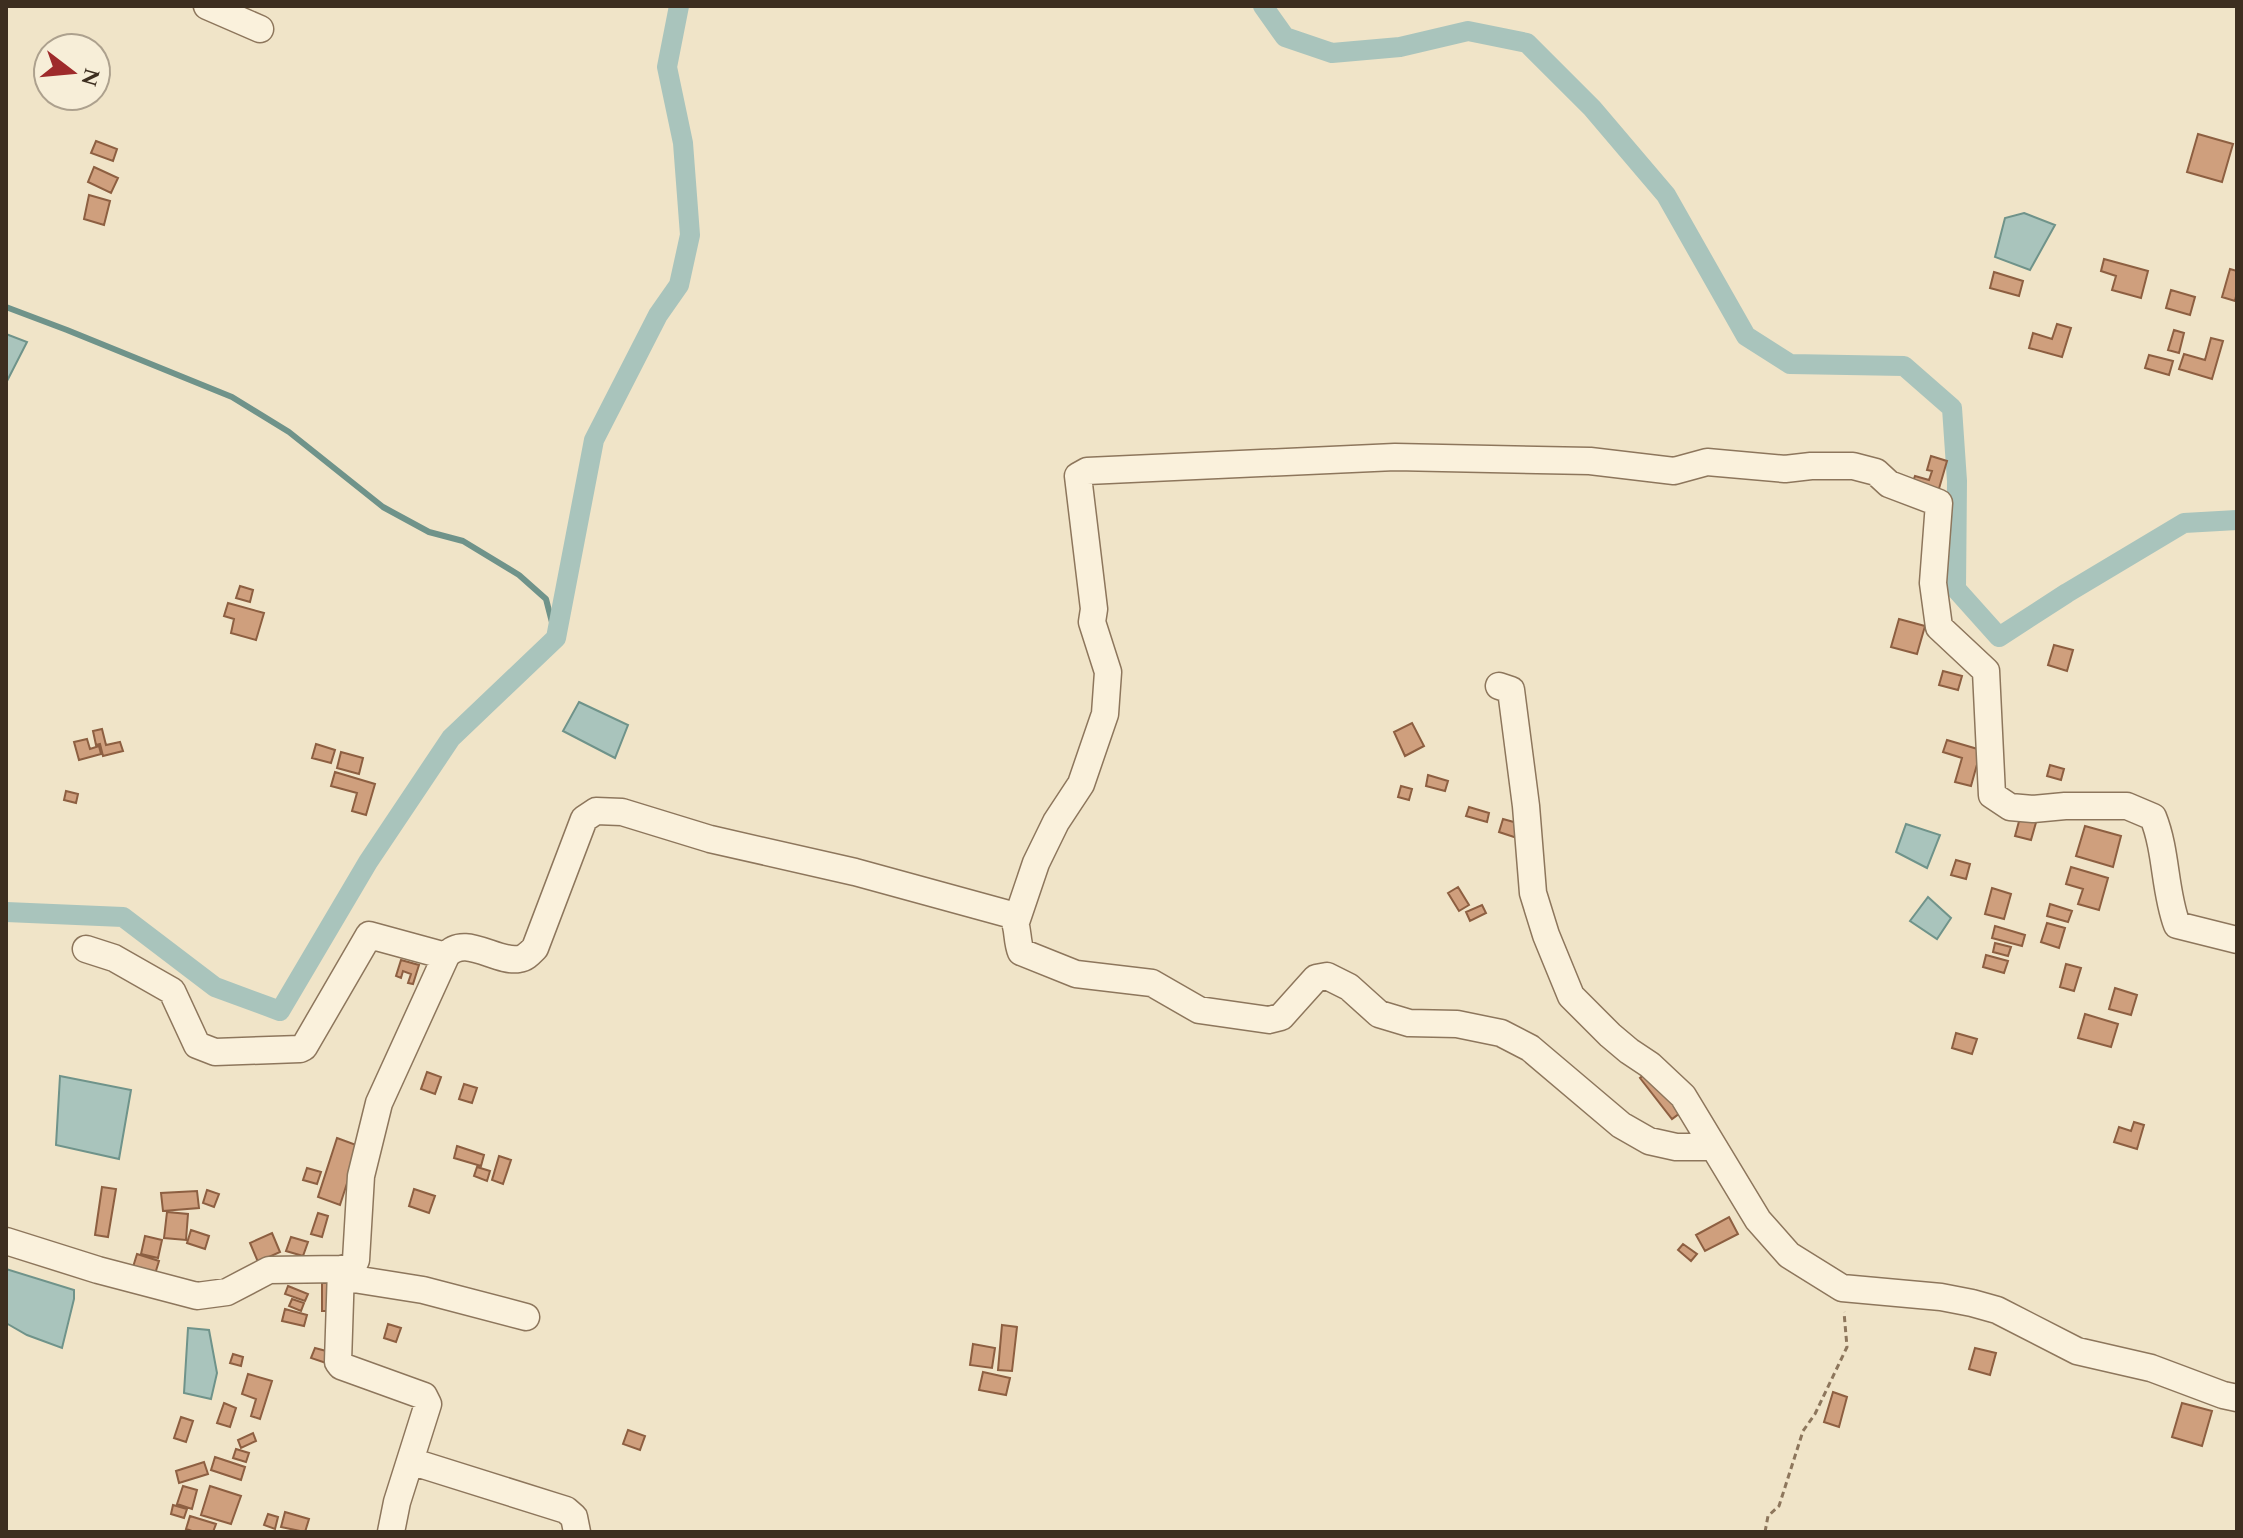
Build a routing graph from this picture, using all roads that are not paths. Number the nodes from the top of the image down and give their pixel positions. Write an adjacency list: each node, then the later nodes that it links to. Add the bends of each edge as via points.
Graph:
1 (207, 6): 2 (street)
2 (260, 29)
3 (1499, 686): 8 (street, via 1511,690 1533,893 1571,996 1683,1096)
4 (1016, 922): 5 (street, via 1036,863 1081,784 1105,714 1108,672 1092,622 1078,476 1087,471 1395,457 1590,461 1674,471 1707,462 1785,469 1853,466 1939,503 1933,583 1939,627 1986,671 1992,795 2010,807 2127,806 2153,817 2177,925); 7 (street, via 1012,915 855,872 710,839 622,812 596,811 584,819 535,948 526,957 517,960 461,946); 8 (street, via 1021,952 1076,974 1152,983 1199,1010 1269,1020 1281,1017 1316,978 1327,976 1349,987 1379,1014 1409,1023 1457,1024 1501,1033 1530,1048 1621,1125 1649,1141)
5 (2237, 940)
6 (86, 949): 7 (street, via 114,958 172,991 197,1045 215,1052 304,1047 369,935)
7 (446, 956): 10 (street, via 379,1103 361,1176 356,1260)
8 (1712, 1147): 12 (street, via 1758,1220 1789,1255 1842,1288 1972,1303 1997,1310 2077,1351 2151,1368)
9 (6, 1241): 10 (street, via 197,1296 227,1292 269,1270)
10 (341, 1273): 11 (street); 13 (street, via 338,1362 424,1396 428,1404)
11 (526, 1317)
12 (2237, 1398)
13 (410, 1461): 14 (street); 15 (street, via 566,1510 574,1517)
14 (391, 1532)
15 (577, 1532)

